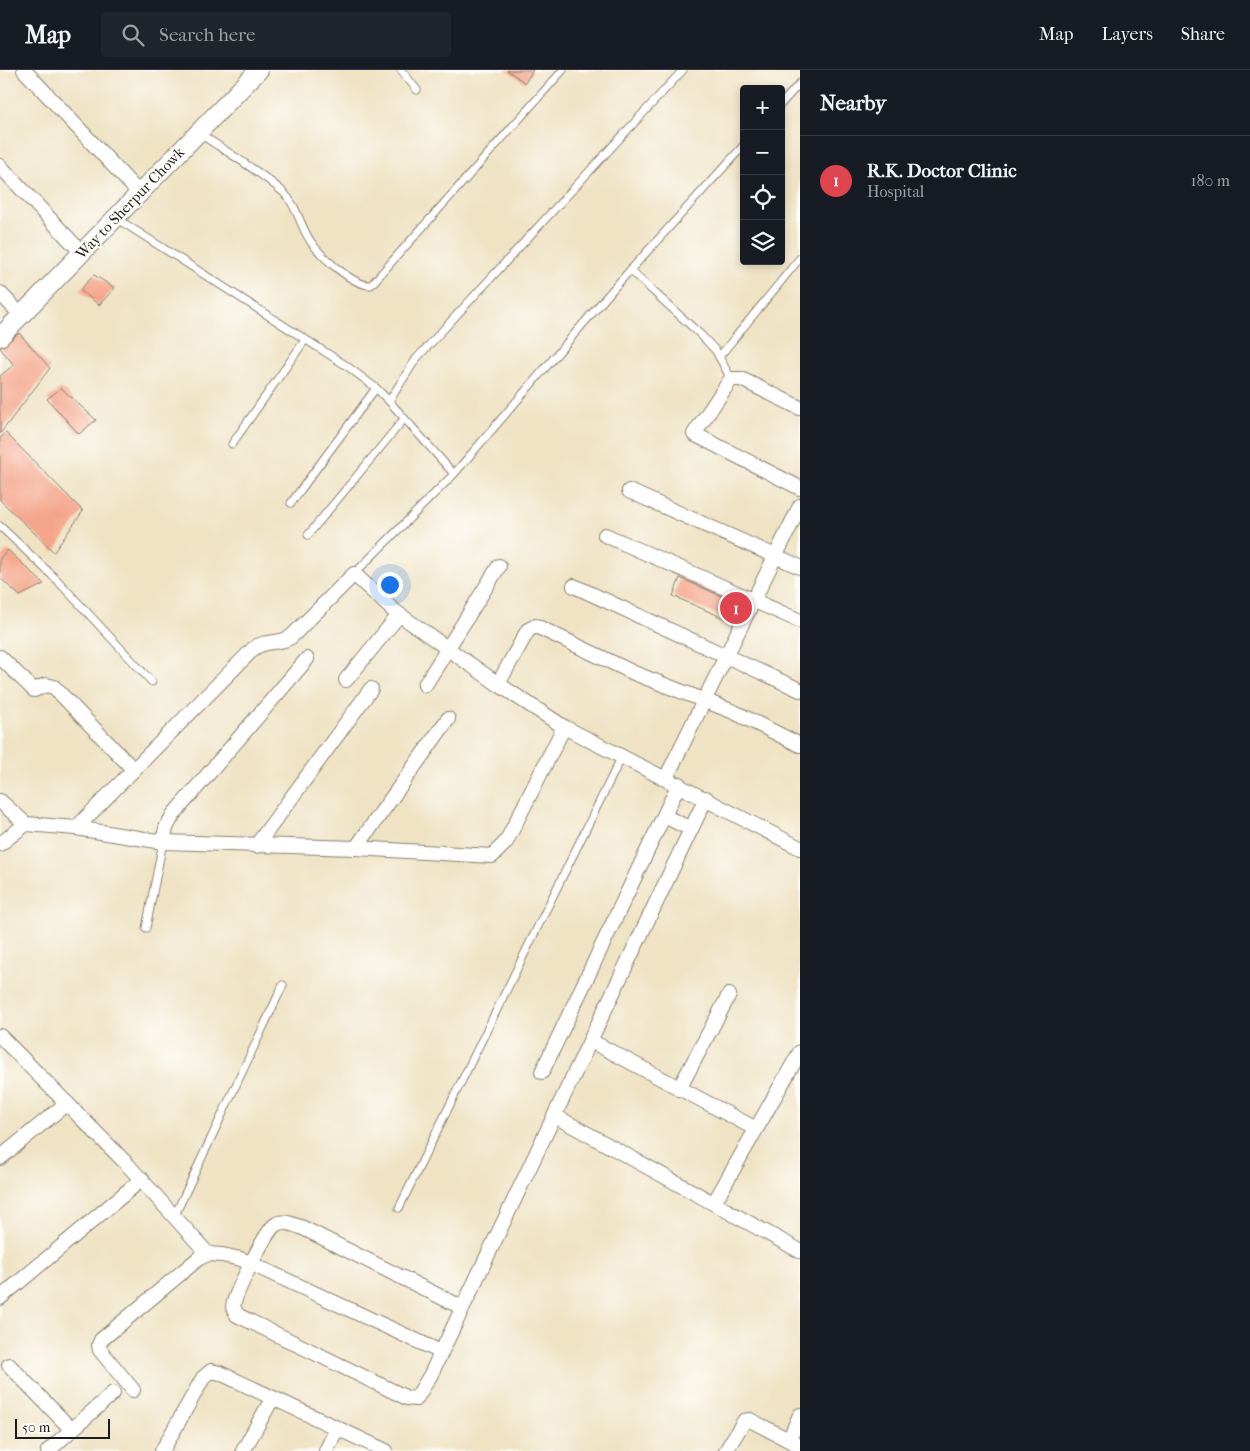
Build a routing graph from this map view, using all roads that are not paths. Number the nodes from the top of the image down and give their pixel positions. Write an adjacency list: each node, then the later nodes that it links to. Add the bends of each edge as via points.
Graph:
1 (24, 70): 12 (street)
2 (259, 70): 9 (street, Way to Sherpur Chowk)
3 (401, 70): 7 (lane)
4 (563, 70): 9 (lane, via 371,284 357,281 325,257 311,241 283,192)
5 (683, 70): 24 (lane, via 416,359)
6 (800, 83): 8 (lane)
7 (417, 90)
8 (785, 100)
9 (198, 132): 12 (street, Way to Sherpur Chowk)
10 (740, 149): 16 (lane)
11 (0, 166): 14 (street)
12 (139, 193): 13 (street, Way to Sherpur Chowk)
13 (116, 218): 14 (street, Way to Sherpur Chowk); 20 (lane)
14 (82, 253): 18 (street, Way to Sherpur Chowk)
15 (800, 258): 21 (lane)
16 (631, 271): 21 (lane, via 696,329); 28 (lane)
17 (0, 293): 18 (street)
18 (21, 315): 19 (street, Way to Sherpur Chowk)
19 (0, 337)
20 (305, 340): 23 (lane); 27 (lane)
21 (719, 357): 22 (lane)
22 (731, 379): 25 (street, via 741,379); 29 (street, via 694,435)
23 (376, 388): 24 (lane); 31 (lane)
24 (389, 401): 26 (lane)
25 (800, 408)
26 (404, 419): 28 (lane); 34 (lane)
27 (232, 444)
28 (454, 474): 39 (lane)
29 (800, 488)
30 (629, 491): 36 (street)
31 (291, 503)
32 (800, 506): 36 (street)
33 (0, 526): 49 (lane, via 57,580)
34 (308, 535)
35 (605, 535): 41 (street)
36 (775, 556): 38 (street); 41 (street)
37 (499, 566): 44 (street)
38 (800, 567)
39 (354, 574): 42 (street); 59 (street, via 291,637 280,642 263,642 253,649)
40 (574, 586): 45 (street)
41 (755, 600): 43 (street); 45 (street)
42 (399, 615): 44 (street); 48 (street)
43 (800, 621)
44 (447, 649): 50 (street); 51 (street)
45 (728, 656): 53 (street); 54 (street)
46 (0, 657): 59 (street, via 34,690 46,685 54,686)
47 (307, 659): 67 (street, via 173,815)
48 (346, 680)
49 (152, 682)
50 (498, 684): 54 (street, via 528,630 536,626 634,673); 56 (street)
51 (425, 685)
52 (371, 689): 69 (street)
53 (800, 690)
54 (704, 701): 57 (street); 60 (street)
55 (448, 719): 70 (street)
56 (564, 727): 58 (street); 70 (street, via 506,842 492,856)
57 (800, 745)
58 (622, 756): 60 (street); 86 (lane)
59 (133, 769): 65 (street)
60 (672, 781): 61 (street); 63 (street)
61 (706, 798): 66 (street); 71 (street)
62 (0, 801): 64 (street)
63 (664, 816): 66 (street); 78 (street)
64 (26, 824): 65 (street); 68 (street)
65 (76, 828): 67 (street)
66 (691, 830): 76 (street)
67 (163, 842): 69 (street); 72 (lane)
68 (0, 844)
69 (256, 846): 70 (street)
70 (356, 848)
71 (800, 848)
72 (146, 928)
73 (283, 985): 87 (lane)
74 (729, 996): 79 (street)
75 (0, 1036): 80 (street)
76 (591, 1041): 79 (street); 81 (street)
77 (800, 1052): 82 (street)
78 (542, 1072)
79 (678, 1089): 82 (street)
80 (67, 1103): 83 (street); 84 (street)
81 (556, 1116): 85 (street); 92 (street)
82 (756, 1129): 85 (street)
83 (0, 1158)
84 (142, 1179): 87 (street); 91 (street)
85 (714, 1203): 88 (street)
86 (399, 1208)
87 (175, 1215): 89 (street)
88 (800, 1251)
89 (208, 1254): 90 (street, via 222,1254); 95 (street, via 199,1258 101,1340 100,1350)
90 (251, 1264): 92 (street, via 270,1230 283,1222 301,1227); 93 (street); 93 (street, via 233,1302 237,1315 407,1398 416,1399 419,1395)
91 (0, 1298)
92 (463, 1308): 93 (street)
93 (441, 1352)
94 (9, 1365): 100 (street)
95 (133, 1390)
96 (113, 1393): 100 (street)
97 (272, 1399): 99 (street); 103 (street, via 211,1371); 104 (street)
98 (800, 1415): 101 (street)
99 (337, 1428): 105 (street); 106 (street)
100 (72, 1430): 102 (street)
101 (794, 1443): 107 (street, via 757,1423 744,1421)
102 (48, 1451)
103 (162, 1451)
104 (243, 1451)
105 (326, 1451)
106 (386, 1451)
107 (726, 1451)

